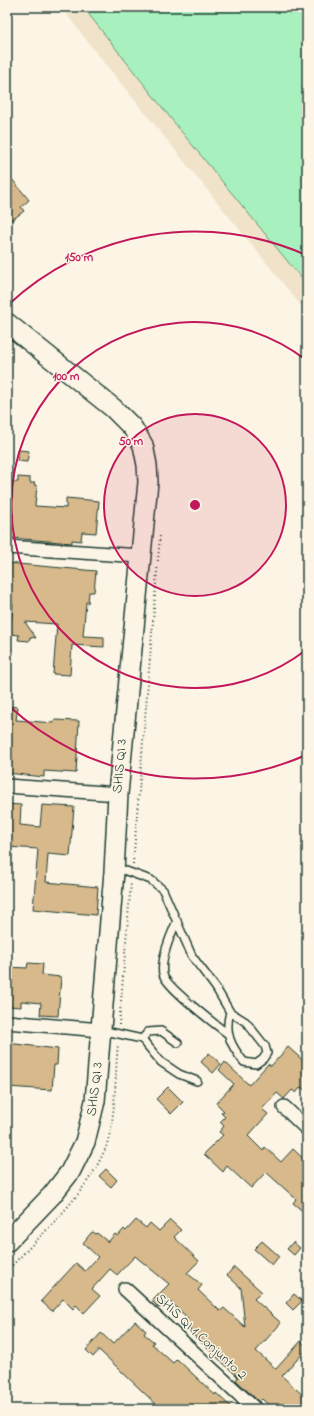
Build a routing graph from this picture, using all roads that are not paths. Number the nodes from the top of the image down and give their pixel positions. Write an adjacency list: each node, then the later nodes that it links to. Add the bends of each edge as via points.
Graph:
1 (7, 324): 3 (street, SHIS QI 3, via 113,408 132,427 143,444 148,482)
2 (7, 547): 3 (street)
3 (140, 556): 5 (street, SHIS QI 3)
4 (7, 786): 5 (street)
5 (118, 794): 6 (street, SHIS QI 3)
6 (114, 867): 7 (lane, via 157,884 167,898); 10 (street, SHIS QI 3)
7 (176, 920): 8 (lane, via 192,956); 11 (lane, via 167,946 163,968 165,979)
8 (230, 1012): 11 (lane); 11 (lane, via 246,1022 255,1032 265,1046 264,1058 256,1064 244,1062 233,1048)
9 (7, 1022): 10 (street)
10 (101, 1030): 12 (lane); 17 (street, SHIS QI 3, via 95,1101 85,1142 70,1172 52,1195)
11 (228, 1034)
12 (142, 1039): 13 (lane, via 148,1032 161,1031); 14 (lane, via 161,1062)
13 (178, 1043)
14 (196, 1081)
15 (284, 1107): 16 (street)
16 (307, 1129)
17 (7, 1242)
18 (125, 1289): 19 (street, SHIS QI 1 Conjunto 2)
19 (255, 1409)

